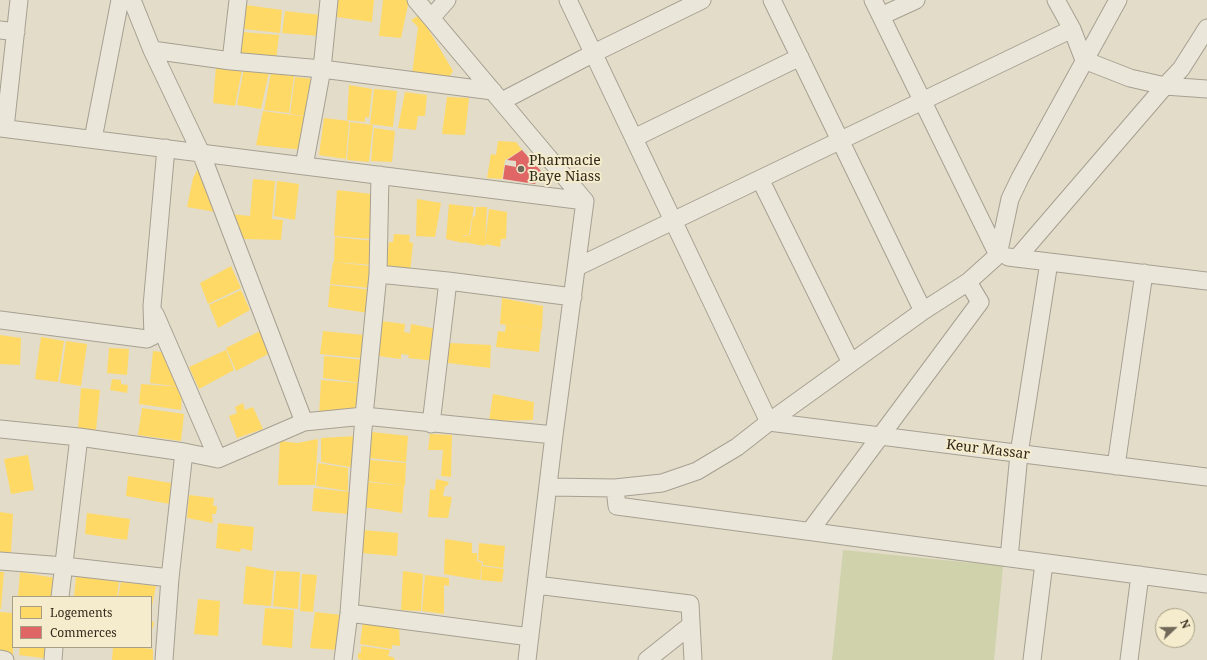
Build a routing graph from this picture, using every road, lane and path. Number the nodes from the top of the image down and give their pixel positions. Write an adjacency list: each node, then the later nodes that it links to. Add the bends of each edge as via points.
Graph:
1 (19, 0): 19 (street)
2 (120, 0): 32 (street)
3 (132, 0): 20 (street)
4 (238, 0): 24 (street)
5 (329, 0): 25 (street)
6 (416, 0): 16 (street)
7 (447, 0): 16 (street)
8 (568, 0): 21 (street)
9 (702, 0): 21 (street)
10 (772, 0): 22 (street)
11 (873, 0): 15 (street)
12 (916, 0): 15 (street)
13 (1056, 0): 18 (street)
14 (1118, 0): 23 (street)
15 (881, 16): 29 (street)
16 (431, 18): 28 (street)
17 (1207, 28): 26 (street, via 1181,69)
18 (1072, 29): 23 (street); 29 (street)
19 (8, 31): 30 (street)
20 (152, 50): 24 (street); 35 (street)
21 (594, 53): 28 (street); 31 (street)
22 (800, 57): 31 (street); 33 (street)
23 (1084, 60): 26 (street, via 1130,78); 41 (street, via 1010,199)
24 (231, 61): 25 (street)
25 (322, 69): 28 (street); 36 (street)
26 (1164, 86): 27 (street); 42 (street)
27 (1207, 89)
28 (497, 96): 39 (street)
29 (922, 101): 33 (street); 41 (street)
30 (3, 128): 32 (street)
31 (634, 138): 40 (street)
32 (93, 139): 34 (street)
33 (840, 141): 38 (street); 52 (street)
34 (166, 148): 35 (street); 51 (street)
35 (201, 153): 36 (street); 56 (street)
36 (304, 166): 37 (street)
37 (380, 176): 39 (street); 46 (street)
38 (760, 179): 40 (street); 54 (street)
39 (585, 201): 44 (street)
40 (673, 221): 44 (street); 57 (street)
41 (998, 255): 42 (street); 49 (street)
42 (1017, 258): 43 (street)
43 (1048, 262): 45 (street); 64 (street)
44 (577, 267): 50 (street)
45 (1144, 273): 48 (street); 66 (street)
46 (378, 274): 47 (street); 55 (street)
47 (448, 281): 50 (street); 58 (street)
48 (1207, 281)
49 (968, 282): 52 (street); 61 (street, via 980,302)
50 (573, 297): 60 (street)
51 (152, 306): 53 (street, via 153,336 147,339); 65 (street)
52 (923, 311): 54 (street)
53 (0, 320)
54 (851, 363): 57 (street)
55 (364, 416): 56 (street); 58 (street); 80 (street)
56 (304, 422): 65 (street)
57 (769, 422): 61 (street, Keur Massar); 69 (street, via 738,447 696,471 662,483)
58 (431, 424): 60 (street)
59 (0, 429): 62 (street)
60 (554, 435): 68 (street)
61 (881, 436): 64 (street, Keur Massar); 70 (street)
62 (79, 437): 63 (street); 74 (street)
63 (184, 452): 65 (street); 76 (street)
64 (1019, 454): 66 (street, Keur Massar); 71 (street)
65 (218, 459)
66 (1116, 466): 67 (street, Keur Massar)
67 (1207, 477)
68 (549, 486): 69 (street); 78 (street)
69 (615, 488): 70 (street, via 617,506)
70 (810, 532): 71 (street)
71 (1008, 558): 73 (street)
72 (0, 561): 74 (street)
73 (1044, 563): 75 (street); 92 (street)
74 (64, 566): 76 (street); 79 (street)
75 (1140, 575): 77 (street); 93 (street)
76 (170, 578): 87 (street)
77 (1207, 584)
78 (536, 585): 81 (street, via 690,604); 82 (street)
79 (60, 596)
80 (350, 613): 82 (street); 88 (street)
81 (691, 625): 90 (street); 91 (street)
82 (530, 638): 89 (street)
83 (54, 648): 86 (street)
84 (0, 659): 85 (street)
85 (5, 660)
86 (53, 660)
87 (164, 660)
88 (343, 660)
89 (527, 660)
90 (647, 660)
91 (693, 660)
92 (1032, 660)
93 (1129, 660)

